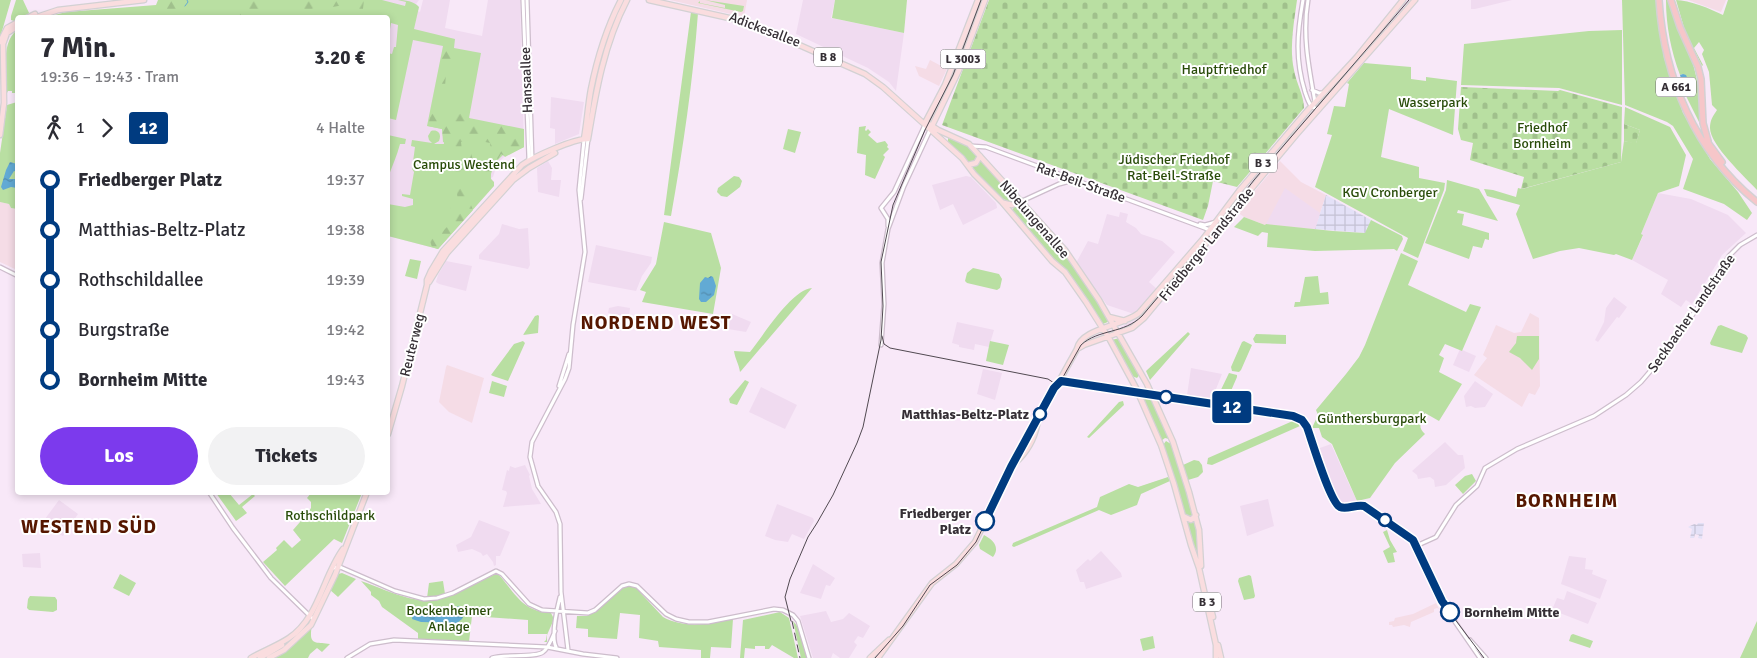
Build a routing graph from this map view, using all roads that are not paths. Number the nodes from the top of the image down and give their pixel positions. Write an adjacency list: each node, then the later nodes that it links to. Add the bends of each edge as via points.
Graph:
1 (128, 0): 16 (main road, via 57,8)
2 (144, 0): 17 (main road, via 58,10)
3 (525, 0): 42 (main road, Hansaallee)
4 (621, 0): 31 (main road, via 596,69)
5 (627, 0): 37 (main road, via 600,70)
6 (649, 0): 32 (main road, Adickesallee / B 8, via 743,21 847,65 878,84)
7 (663, 0): 32 (main road, Adickesallee / B 8, via 748,20 846,62 882,83)
8 (978, 0): 32 (main road, L 3003, via 945,85)
9 (985, 0): 33 (main road, L 3003, via 959,70)
10 (1303, 0): 22 (main road)
11 (1308, 0): 23 (main road)
12 (1403, 0): 28 (main road, Friedberger Landstraße / B 3)
13 (1415, 0): 29 (main road, Friedberger Landstraße / B 3)
14 (1660, 0): 39 (highway, A 661, via 1676,80 1691,115); 48 (highway, A 661, via 1661,29 1668,63 1691,121 1719,164)
15 (1671, 0): 39 (highway, via 1698,67 1703,123)
16 (36, 15)
17 (43, 15)
18 (15, 25): 20 (main road)
19 (15, 28): 20 (main road)
20 (8, 31): 21 (main road); 34 (main road, via 2,51 4,103)
21 (0, 42)
22 (1297, 47): 23 (main road, via 1302,50); 25 (main road)
23 (1307, 47): 24 (main road)
24 (1308, 63): 25 (main road, via 1304,60); 27 (main road)
25 (1298, 64): 29 (main road, via 1300,78)
26 (0, 66): 30 (main road)
27 (1312, 90): 28 (main road); 29 (main road)
28 (1324, 92): 29 (main road, Friedberger Landstraße / B 3)
29 (1314, 107): 50 (main road, Friedberger Landstraße / B 3, via 1239,191); 51 (main road, Friedberger Landstraße / B 3, via 1314,116)
30 (0, 118)
31 (586, 122): 36 (main road); 37 (main road)
32 (925, 123): 33 (main road, Adickesallee / B 8); 52 (main road, via 895,189 881,208 888,219)
33 (931, 128): 35 (main road, Nibelungenallee / B 8); 38 (main road, Nibelungenallee / B 8); 52 (main road)
34 (0, 136)
35 (953, 136): 38 (main road, via 947,138); 40 (main road, Nibelungenallee / B 8)
36 (576, 140): 37 (main road); 42 (main road)
37 (585, 140): 55 (main road, via 549,156 513,180); 77 (main road, via 581,205 585,252 568,371 532,442 530,457 538,486 556,512 560,524)
38 (946, 143): 43 (main road, Nibelungenallee / B 8)
39 (1709, 144): 45 (highway, A 661)
40 (972, 146): 41 (main road, Nibelungenallee / B 8); 44 (main road, Rat-Beil-Straße, via 986,147)
41 (980, 156): 43 (main road, via 976,163); 46 (main road, Nibelungenallee / B 8)
42 (531, 160): 55 (main road, via 510,177)
43 (968, 165): 47 (main road, Nibelungenallee / B 8)
44 (1077, 180): 46 (main road, via 1069,180); 49 (main road, Rat-Beil-Straße)
45 (1757, 198)
46 (1022, 201): 47 (main road, via 1012,205); 58 (main road, Nibelungenallee / B 8, via 1065,250)
47 (1002, 202): 61 (main road, Nibelungenallee / B 8, via 1067,274)
48 (1757, 202)
49 (1190, 221): 50 (main road, Rat-Beil-Straße, via 1206,225); 53 (main road, Rat-Beil-Straße)
50 (1216, 222): 53 (main road, Friedberger Landstraße / B 3)
51 (1220, 228): 53 (main road); 62 (main road, Friedberger Landstraße / B 3, via 1144,318)
52 (888, 229): 65 (main road, via 882,263 884,307)
53 (1209, 229): 59 (main road, Friedberger Landstraße / B 3, via 1139,313)
54 (1757, 235): 84 (main road, Seckbacher Landstraße, via 1729,256 1697,309 1641,382 1594,416 1503,456 1485,468 1477,486 1460,501 1436,537 1416,546 1442,603)
55 (442, 256): 69 (main road, Reuterweg, via 427,280)
56 (0, 267): 57 (main road)
57 (15, 274)
58 (1109, 317): 59 (main road); 60 (main road, Nibelungenallee / B 8)
59 (1126, 321): 60 (main road, Friedberger Landstraße / B 3)
60 (1112, 324): 61 (main road, Friedberger Landstraße); 62 (main road, Nibelungenallee / B 8); 63 (main road)
61 (1104, 329): 63 (main road, B 3); 66 (main road, Friedberger Landstraße, via 1084,337)
62 (1119, 333): 63 (main road, Friedberger Landstraße); 64 (main road, B 8)
63 (1108, 337): 66 (main road, Friedberger Landstraße); 68 (main road, B 3)
64 (1123, 340): 67 (main road, B 3)
65 (881, 345)
66 (1077, 349): 85 (main road, Friedberger Landstraße, via 1012,466 978,537 962,558 930,582)
67 (1141, 373): 68 (main road, via 1138,380); 70 (main road, B 3)
68 (1131, 377): 71 (main road, B 3)
69 (390, 427)
70 (1173, 442): 71 (main road, via 1168,439); 74 (main road, B 3)
71 (1161, 445): 75 (main road, B 3)
72 (211, 495): 80 (main road, via 271,578)
73 (366, 495): 76 (main road)
74 (1196, 514): 75 (main road, via 1190,520); 100 (main road, B 3, via 1200,562)
75 (1183, 516): 99 (main road, B 3, via 1216,646)
76 (335, 567): 78 (main road, via 424,599 453,593 497,572 532,606); 80 (main road); 80 (main road)
77 (561, 592): 78 (main road); 79 (main road)
78 (558, 612): 79 (main road); 81 (main road)
79 (562, 612): 83 (main road); 96 (main road, via 590,613 622,586 630,584 637,586 666,614 689,622 708,622 778,609 790,613 798,622)
80 (311, 617): 92 (main road, via 274,650); 93 (main road, via 308,628 296,640)
81 (556, 623): 82 (main road); 83 (main road, via 561,624)
82 (555, 631): 87 (main road); 88 (main road, via 554,644)
83 (565, 631): 86 (main road)
84 (1467, 638): 90 (main road); 101 (main road)
85 (892, 639): 97 (main road, Friedberger Landstraße); 98 (main road, Friedberger Landstraße)
86 (567, 641): 88 (main road); 89 (main road)
87 (547, 646): 88 (main road); 91 (main road, via 390,640 370,644); 94 (main road, via 543,653 537,655)
88 (558, 648): 89 (main road)
89 (568, 650): 95 (main road)
90 (1482, 653): 101 (main road); 102 (main road)
91 (349, 657)
92 (255, 658)
93 (269, 658)
94 (492, 658)
95 (617, 658)
96 (809, 658)
97 (870, 658)
98 (878, 658)
99 (1216, 658)
100 (1221, 658)
101 (1480, 658)
102 (1486, 658)

